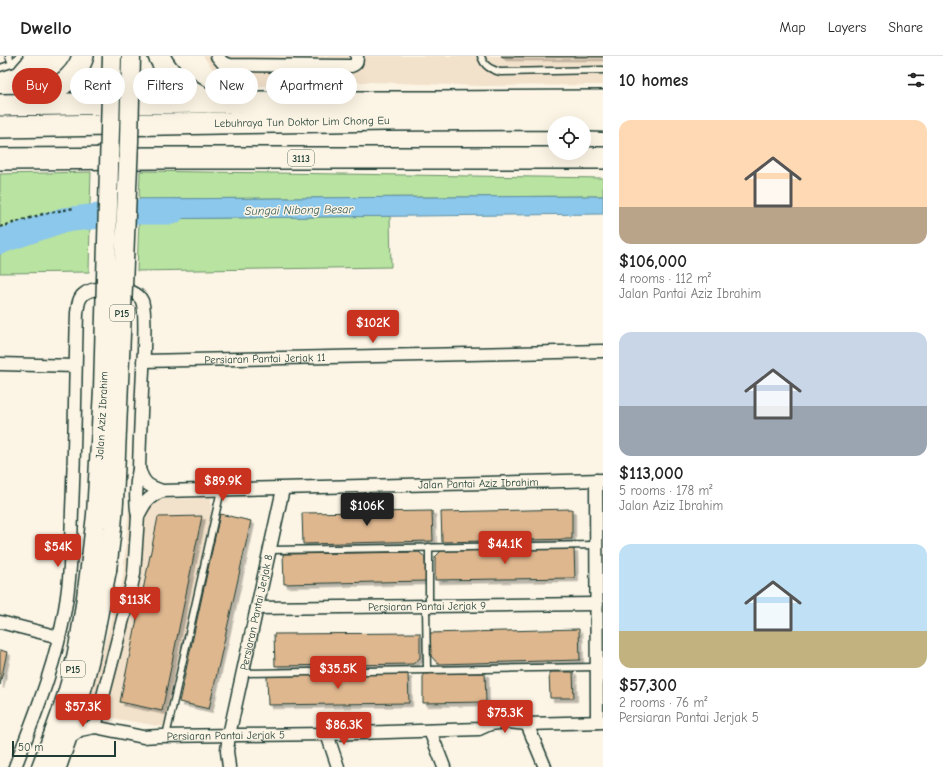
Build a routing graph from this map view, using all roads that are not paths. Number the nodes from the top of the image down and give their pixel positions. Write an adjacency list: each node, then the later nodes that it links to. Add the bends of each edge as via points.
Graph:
1 (9, 56): 10 (lane)
2 (20, 56): 10 (lane)
3 (83, 56): 18 (highway, via 81,64 68,80 44,96)
4 (112, 56): 36 (main road, Jalan Aziz Ibrahim / P15, bridge, via 103,390 96,515)
5 (131, 56): 36 (main road, Jalan Aziz Ibrahim / P15, bridge, via 112,528)
6 (159, 56): 13 (highway, via 174,78)
7 (217, 56): 8 (street, via 223,63 230,65 351,66 355,65)
8 (357, 56)
9 (481, 56): 12 (lane, via 487,66 500,72)
10 (12, 64): 11 (lane)
11 (0, 68)
12 (603, 70)
13 (205, 99)
14 (603, 101): 16 (highway)
15 (205, 102): 18 (highway)
16 (258, 102)
17 (0, 105): 18 (highway)
18 (21, 105)
19 (603, 121): 20 (highway, Lebuhraya Tun Doktor Lim Chong Eu, via 385,120)
20 (0, 127)
21 (603, 158): 22 (highway, 3113)
22 (0, 159)
23 (603, 351): 24 (street, Persiaran Pantai Jerjak 11)
24 (143, 361): 26 (street, via 142,300 132,292 100,288 90,290 80,299); 27 (street)
25 (0, 364): 26 (street)
26 (75, 366): 41 (street, via 69,578)
27 (139, 469): 31 (street, Jalan Pantai Aziz Ibrahim, via 148,486); 32 (street, via 136,507)
28 (600, 480): 29 (street, Jalan Pantai Aziz Ibrahim); 33 (street)
29 (283, 489): 30 (street, Jalan Pantai Aziz Ibrahim); 35 (street, Persiaran Pantai Jerjak 8)
30 (221, 490): 31 (street, Jalan Pantai Aziz Ibrahim); 52 (lane)
31 (162, 491): 32 (street, via 149,498)
32 (138, 516): 47 (street, via 134,574)
33 (596, 545): 34 (lane); 37 (street)
34 (429, 547): 35 (lane); 38 (lane)
35 (270, 550): 39 (street, Persiaran Pantai Jerjak 8)
36 (99, 568): 45 (main road, Jalan Aziz Ibrahim / P15, via 90,658); 55 (main road, Jalan Aziz Ibrahim / P15)
37 (597, 604): 38 (street, Persiaran Pantai Jerjak 9); 42 (street)
38 (428, 606): 39 (street, Persiaran Pantai Jerjak 9); 43 (lane)
39 (257, 608): 44 (street, Persiaran Pantai Jerjak 8)
40 (0, 622): 41 (street)
41 (59, 637): 54 (street, via 42,698)
42 (597, 667): 43 (lane); 46 (street)
43 (427, 670): 44 (lane)
44 (243, 673): 51 (street, Persiaran Pantai Jerjak 8)
45 (76, 713): 47 (street, Persiaran Pantai Jerjak 5); 53 (main road, Jalan Aziz Ibrahim / P15)
46 (600, 722): 48 (street, Persiaran Pantai Jerjak 5)
47 (96, 723): 52 (street, Persiaran Pantai Jerjak 5, via 143,737); 53 (street, Persiaran Pantai Jerjak 5)
48 (527, 724): 49 (street, Persiaran Pantai Jerjak 5, via 508,722 490,724 479,729); 59 (street)
49 (430, 731): 50 (street, Persiaran Pantai Jerjak 5); 58 (street)
50 (327, 734): 51 (street, Persiaran Pantai Jerjak 5); 57 (street)
51 (229, 735): 52 (street, Persiaran Pantai Jerjak 5); 56 (street, Persiaran Pantai Jerjak 8)
52 (162, 736)
53 (67, 739): 55 (main road, Jalan Aziz Ibrahim / P15)
54 (15, 767)
55 (45, 767)
56 (229, 767)
57 (338, 767)
58 (444, 767)
59 (545, 767)

